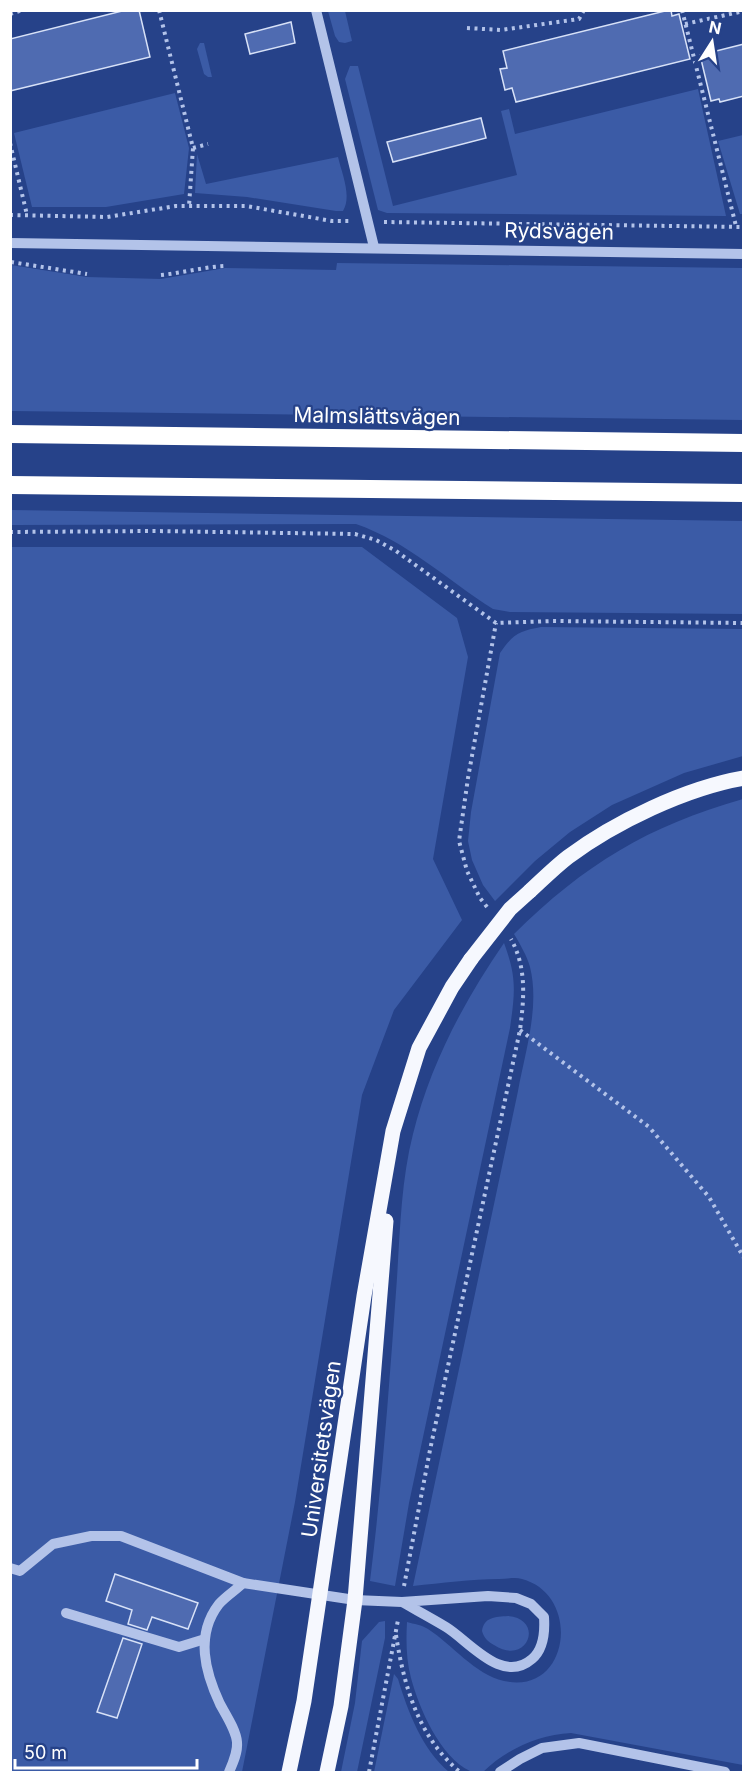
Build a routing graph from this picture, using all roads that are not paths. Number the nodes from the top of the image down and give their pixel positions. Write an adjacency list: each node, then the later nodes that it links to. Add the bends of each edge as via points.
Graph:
1 (316, 10): 3 (street)
2 (10, 243): 3 (street, Rydsvägen)
3 (374, 247): 4 (street, Rydsvägen)
4 (744, 254)
5 (10, 434): 6 (highway, Malmslättsvägen)
6 (744, 443)
7 (10, 484): 8 (highway)
8 (744, 493)
9 (744, 778): 10 (main road, Universitetsvägen, bridge, via 691,793 606,832 568,857 530,891 496,926 452,987 419,1048)
10 (393, 1131): 13 (main road, Universitetsvägen, via 364,1296); 14 (main road, Universitetsvägen)
11 (10, 1568): 12 (street, via 20,1571 52,1544 91,1536 122,1536)
12 (243, 1583): 13 (street); 17 (street, via 220,1604)
13 (320, 1595): 14 (street); 19 (main road, Universitetsvägen)
14 (355, 1600): 15 (street); 20 (main road, Universitetsvägen, via 341,1706)
15 (402, 1602): 15 (street, via 448,1628 498,1664 526,1664 542,1646 544,1617 531,1604 516,1598)
16 (66, 1613): 17 (street, via 179,1647)
17 (205, 1639): 18 (street, via 204,1659 210,1681 237,1740)
18 (229, 1773)
19 (290, 1773)
20 (327, 1773)
21 (501, 1773): 22 (street, via 542,1748 579,1743)
22 (725, 1773)

